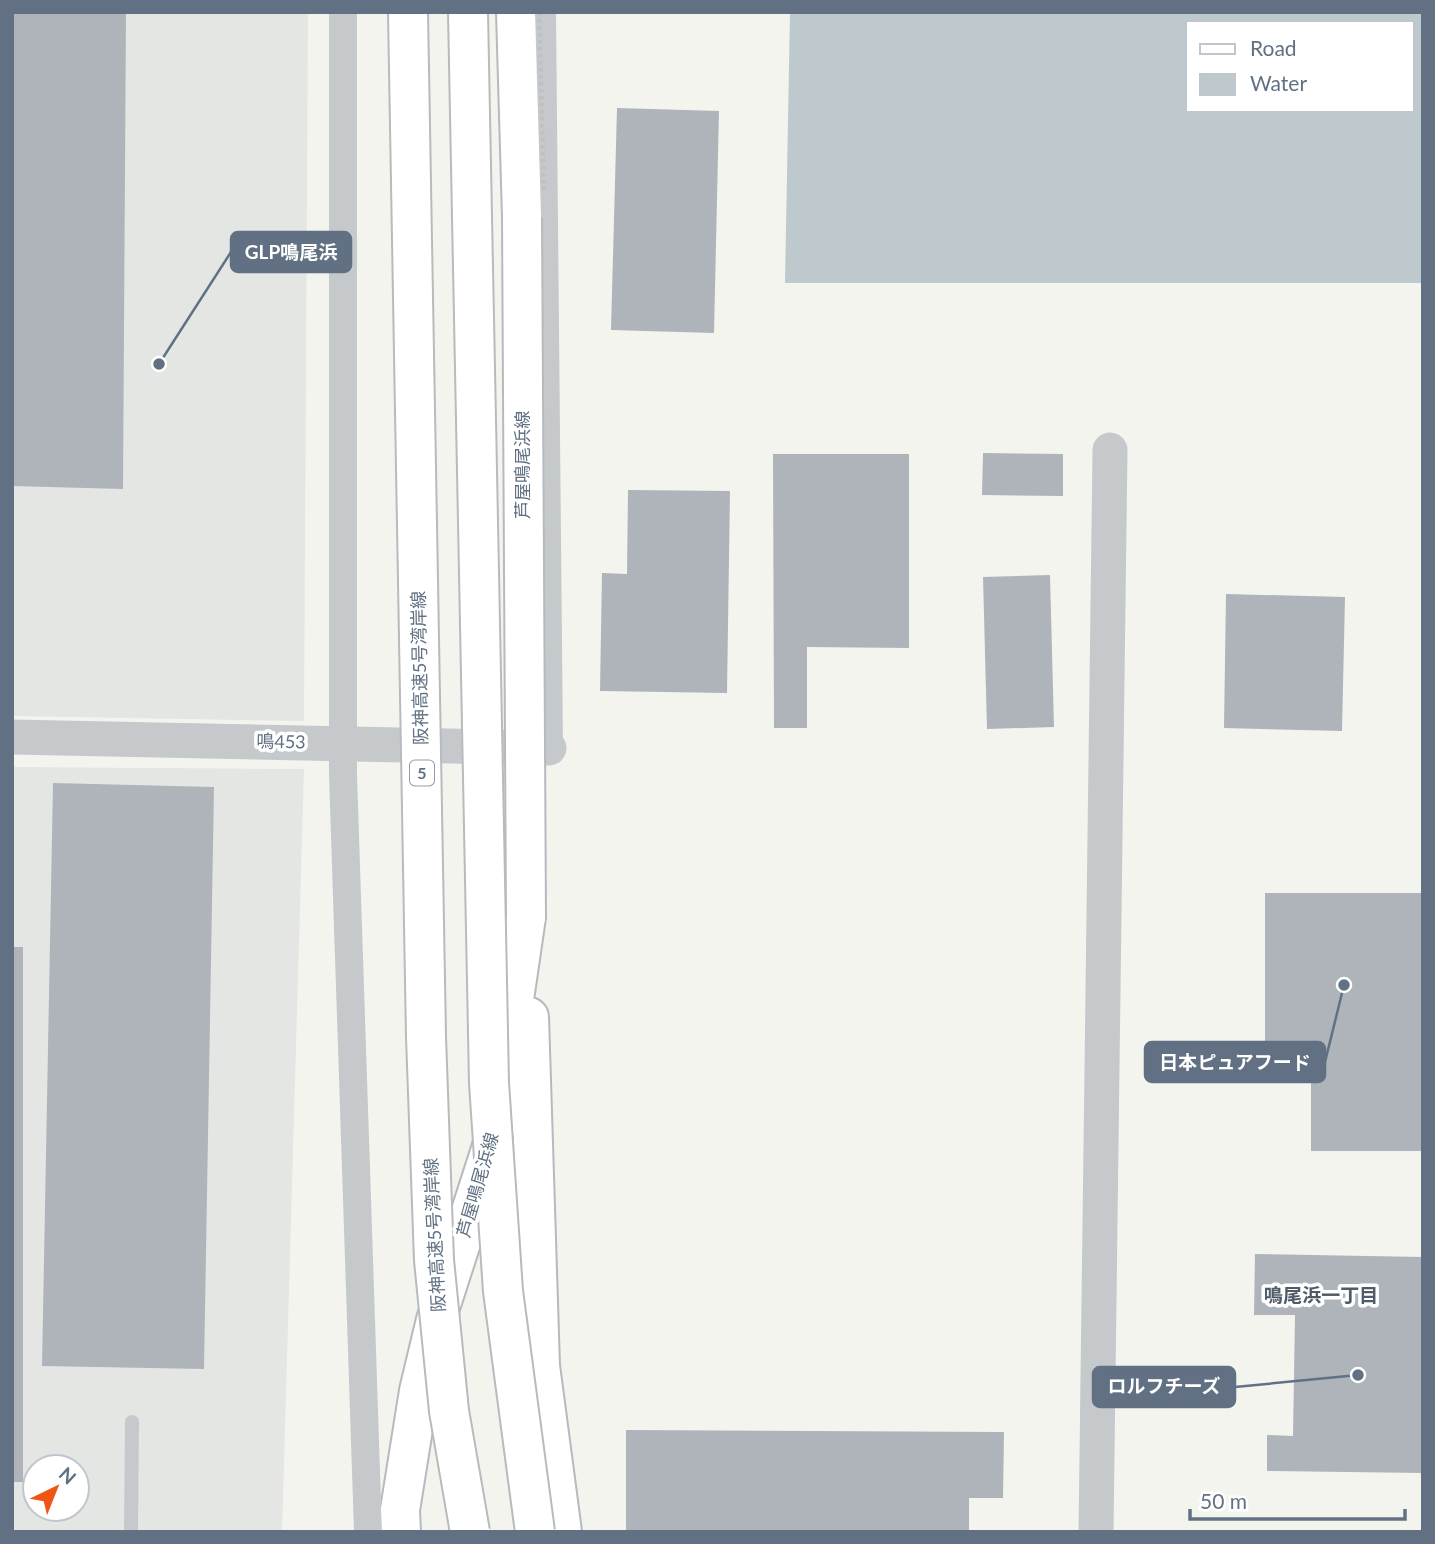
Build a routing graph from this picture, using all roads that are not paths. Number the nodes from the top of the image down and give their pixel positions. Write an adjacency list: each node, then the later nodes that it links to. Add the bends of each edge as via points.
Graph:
1 (343, 12): 8 (street)
2 (408, 12): 15 (main road, 阪神高速5号湾岸線 / 5, bridge, via 434,1260 449,1410)
3 (468, 12): 16 (main road, bridge, via 489,1083 503,1291)
4 (516, 12): 10 (main road, 芦屋鳴尾浜線, bridge, via 522,230)
5 (542, 12): 9 (street)
6 (1110, 450): 18 (street)
7 (12, 737): 8 (street, 鳴453)
8 (345, 744): 9 (street, 鳴453); 13 (street)
9 (549, 748)
10 (526, 917): 14 (main road, 芦屋鳴尾浜線, via 493,1143 436,1320 422,1379 405,1470); 17 (main road, 芦屋鳴尾浜線, via 540,1366)
11 (132, 1422): 12 (lane)
12 (131, 1532)
13 (368, 1532)
14 (401, 1532)
15 (470, 1532)
16 (535, 1532)
17 (562, 1532)
18 (1096, 1532)

